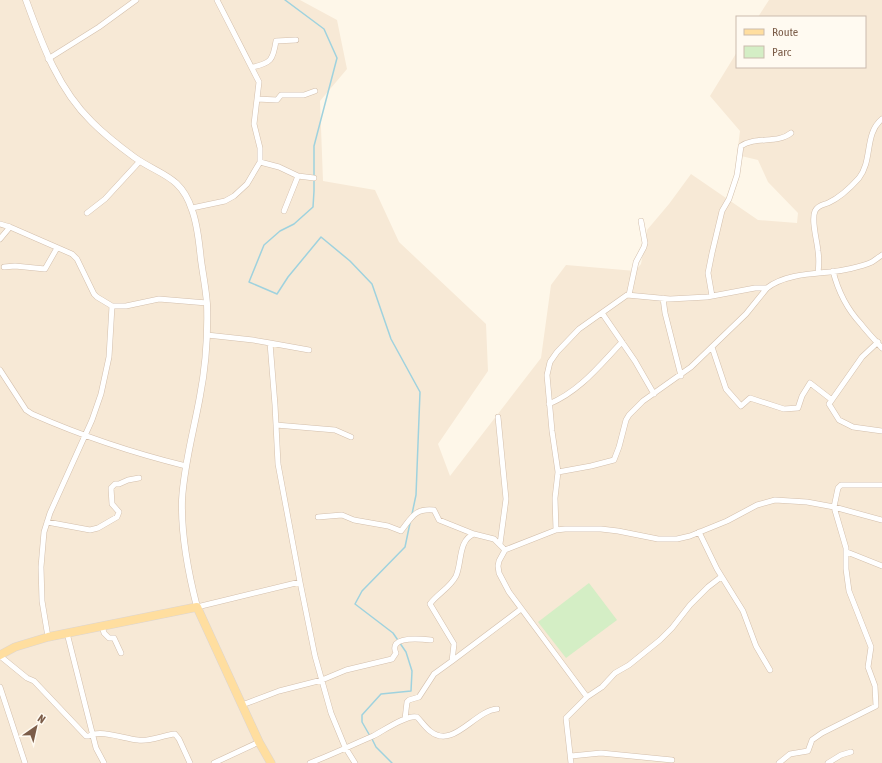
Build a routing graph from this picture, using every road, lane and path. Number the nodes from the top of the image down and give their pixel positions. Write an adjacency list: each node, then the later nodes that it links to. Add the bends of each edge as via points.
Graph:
1 (26, 0): 5 (street)
2 (136, 0): 5 (street)
3 (217, 0): 6 (street)
4 (296, 40): 6 (street, via 276,41 271,60 264,65)
5 (48, 59): 11 (street, via 78,107 108,136)
6 (252, 67): 8 (street, via 259,82)
7 (315, 91): 8 (street, via 304,95 281,95 277,100)
8 (257, 99): 12 (street, via 254,124 260,148)
9 (882, 119): 26 (street, via 871,135 862,173 850,187 834,200 818,206 815,212)
10 (791, 133): 29 (street, via 741,146 737,174 722,211 710,260 708,273)
11 (140, 160): 15 (street, via 177,183); 17 (street, via 105,199)
12 (260, 162): 13 (street); 15 (street, via 247,184 234,196 225,201)
13 (298, 176): 14 (street); 16 (street)
14 (314, 178)
15 (192, 208): 31 (street)
16 (284, 211)
17 (87, 213)
18 (640, 221): 28 (street, via 645,243 636,262)
19 (0, 224): 20 (street)
20 (10, 227): 21 (street); 22 (street)
21 (0, 239)
22 (57, 248): 24 (street, via 45,268); 32 (street, via 77,259 94,294)
23 (882, 255): 25 (street, via 866,264)
24 (4, 267)
25 (833, 271): 26 (street); 36 (street, via 847,306)
26 (818, 272): 27 (street, via 790,278)
27 (767, 288): 29 (street); 38 (street, via 746,314)
28 (630, 295): 30 (street); 33 (street, via 623,297)
29 (712, 296): 30 (street)
30 (663, 298): 43 (street)
31 (207, 303): 32 (street, via 159,299 126,306); 34 (street)
32 (112, 306): 51 (street, via 109,357 101,394)
33 (602, 313): 35 (street); 47 (street, via 579,329 550,362 547,375)
34 (207, 334): 37 (street); 53 (street, via 200,395)
35 (622, 342): 45 (street); 47 (street, via 584,383 563,398)
36 (878, 342): 39 (street); 46 (street, via 862,357)
37 (270, 344): 40 (street); 49 (street)
38 (712, 347): 43 (street); 46 (street, via 726,389 741,406 750,398 784,409 798,408 810,383)
39 (882, 348)
40 (309, 350)
41 (0, 370): 42 (street)
42 (5, 376): 44 (street); 51 (street, via 28,412)
43 (681, 376): 45 (street)
44 (0, 380)
45 (654, 394): 54 (street, via 627,417 614,460)
46 (832, 400): 50 (street, via 829,404 840,420 853,427)
47 (549, 404): 54 (street)
48 (498, 417): 64 (street, via 506,499)
49 (276, 425): 52 (street, via 335,430); 69 (street, via 279,474)
50 (882, 431)
51 (86, 436): 53 (street); 60 (street)
52 (351, 437)
53 (186, 466): 70 (street, via 182,528 190,582)
54 (558, 472): 61 (street, via 555,498)
55 (139, 478): 60 (street, via 115,484 111,488 112,504 119,512 117,517 98,528 90,530)
56 (882, 485): 57 (street, via 841,485)
57 (834, 507): 59 (street); 62 (street, via 796,501 764,502); 66 (street)
58 (318, 517): 63 (street, via 342,515 401,531 414,514 425,509 434,510 439,520)
59 (882, 520)
60 (47, 522): 74 (street, via 41,567 42,600)
61 (556, 530): 62 (street, via 601,529 668,540); 65 (street)
62 (699, 532): 68 (street)
63 (474, 534): 64 (street, via 490,537); 78 (street, via 462,549 455,577 430,604 454,644)
64 (500, 544): 65 (street)
65 (505, 550): 71 (street, via 499,561 499,573 508,592)
66 (847, 552): 67 (street); 100 (street, via 849,591 871,647 868,667 875,686 876,706 822,733 812,740 808,751 790,754)
67 (882, 566)
68 (721, 576): 79 (street, via 743,611 756,646); 82 (street, via 690,605 660,640)
69 (300, 582): 70 (street); 80 (street)
70 (197, 607): 72 (main road); 83 (main road)
71 (521, 609): 78 (street); 82 (street)
72 (102, 626): 73 (main road); 76 (street, via 104,633 109,638 114,638)
73 (67, 633): 74 (main road); 86 (street)
74 (48, 637): 77 (main road, via 15,647)
75 (431, 640): 80 (street, via 403,640 396,644 396,654 392,658 346,670)
76 (121, 653)
77 (0, 655): 86 (street, via 34,681 86,736)
78 (452, 661): 85 (street, via 434,674 419,697 407,702)
79 (770, 670)
80 (322, 680): 83 (street, via 279,691); 88 (street, via 331,713)
81 (0, 688): 92 (street)
82 (587, 697): 90 (street, via 566,718)
83 (242, 705): 87 (main road)
84 (497, 709): 85 (street, via 486,711 456,732 444,737 430,731 416,716)
85 (405, 719): 88 (street)
86 (93, 733): 93 (street); 94 (street, via 143,740 175,734)
87 (259, 742): 95 (street); 96 (main road)
88 (345, 747): 97 (street); 98 (street)
89 (851, 752): 101 (street)
90 (571, 756): 91 (street, via 601,753); 99 (street)
91 (672, 760)
92 (25, 763)
93 (104, 763)
94 (190, 763)
95 (214, 763)
96 (271, 763)
97 (310, 763)
98 (355, 763)
99 (571, 763)
100 (779, 763)
101 (828, 763)

